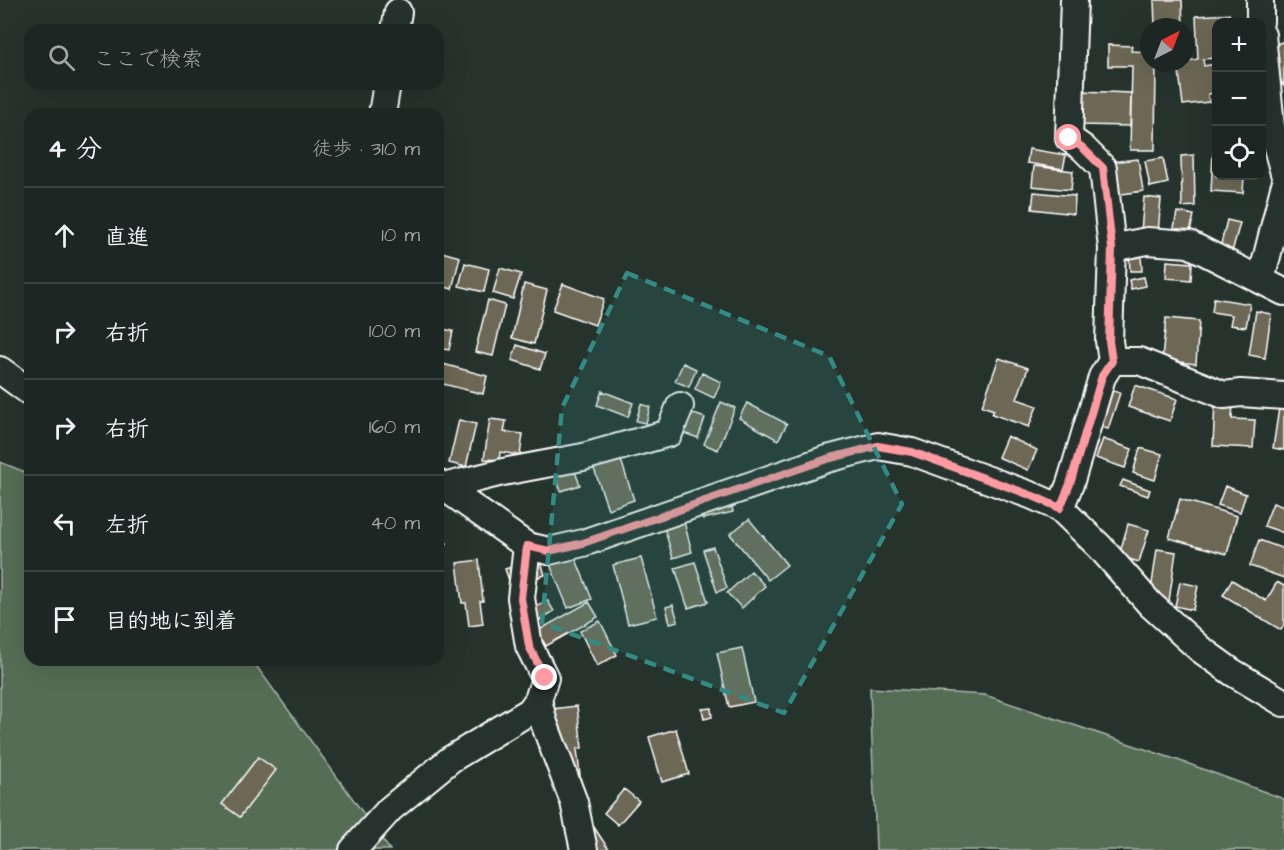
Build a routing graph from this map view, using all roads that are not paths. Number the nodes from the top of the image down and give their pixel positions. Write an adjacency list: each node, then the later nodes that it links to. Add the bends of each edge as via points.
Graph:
1 (1074, 0): 9 (street, via 1069,138 1103,168)
2 (1260, 0): 3 (street)
3 (1260, 18)
4 (1266, 72): 7 (street, via 1271,126)
5 (386, 90): 6 (street)
6 (383, 108)
7 (1284, 173)
8 (1284, 188): 10 (street)
9 (1112, 248): 10 (street, via 1147,241 1189,244); 12 (street)
10 (1261, 280): 11 (street)
11 (1284, 292)
12 (1112, 361): 15 (street, via 1139,361 1224,396); 19 (street, via 1102,376)
13 (0, 370): 14 (street)
14 (24, 388)
15 (1284, 396)
16 (680, 406): 17 (street, via 669,432 583,457)
17 (444, 484)
18 (444, 487): 20 (street)
19 (1060, 508): 20 (street, via 912,452 878,446 827,459 583,543 549,551); 22 (street, via 1150,604 1200,649)
20 (527, 546): 21 (street, via 521,598 529,646 545,678)
21 (538, 700): 23 (street, via 530,711 451,759 390,809); 24 (street, via 574,802)
22 (1284, 703)
23 (353, 850)
24 (584, 850)

